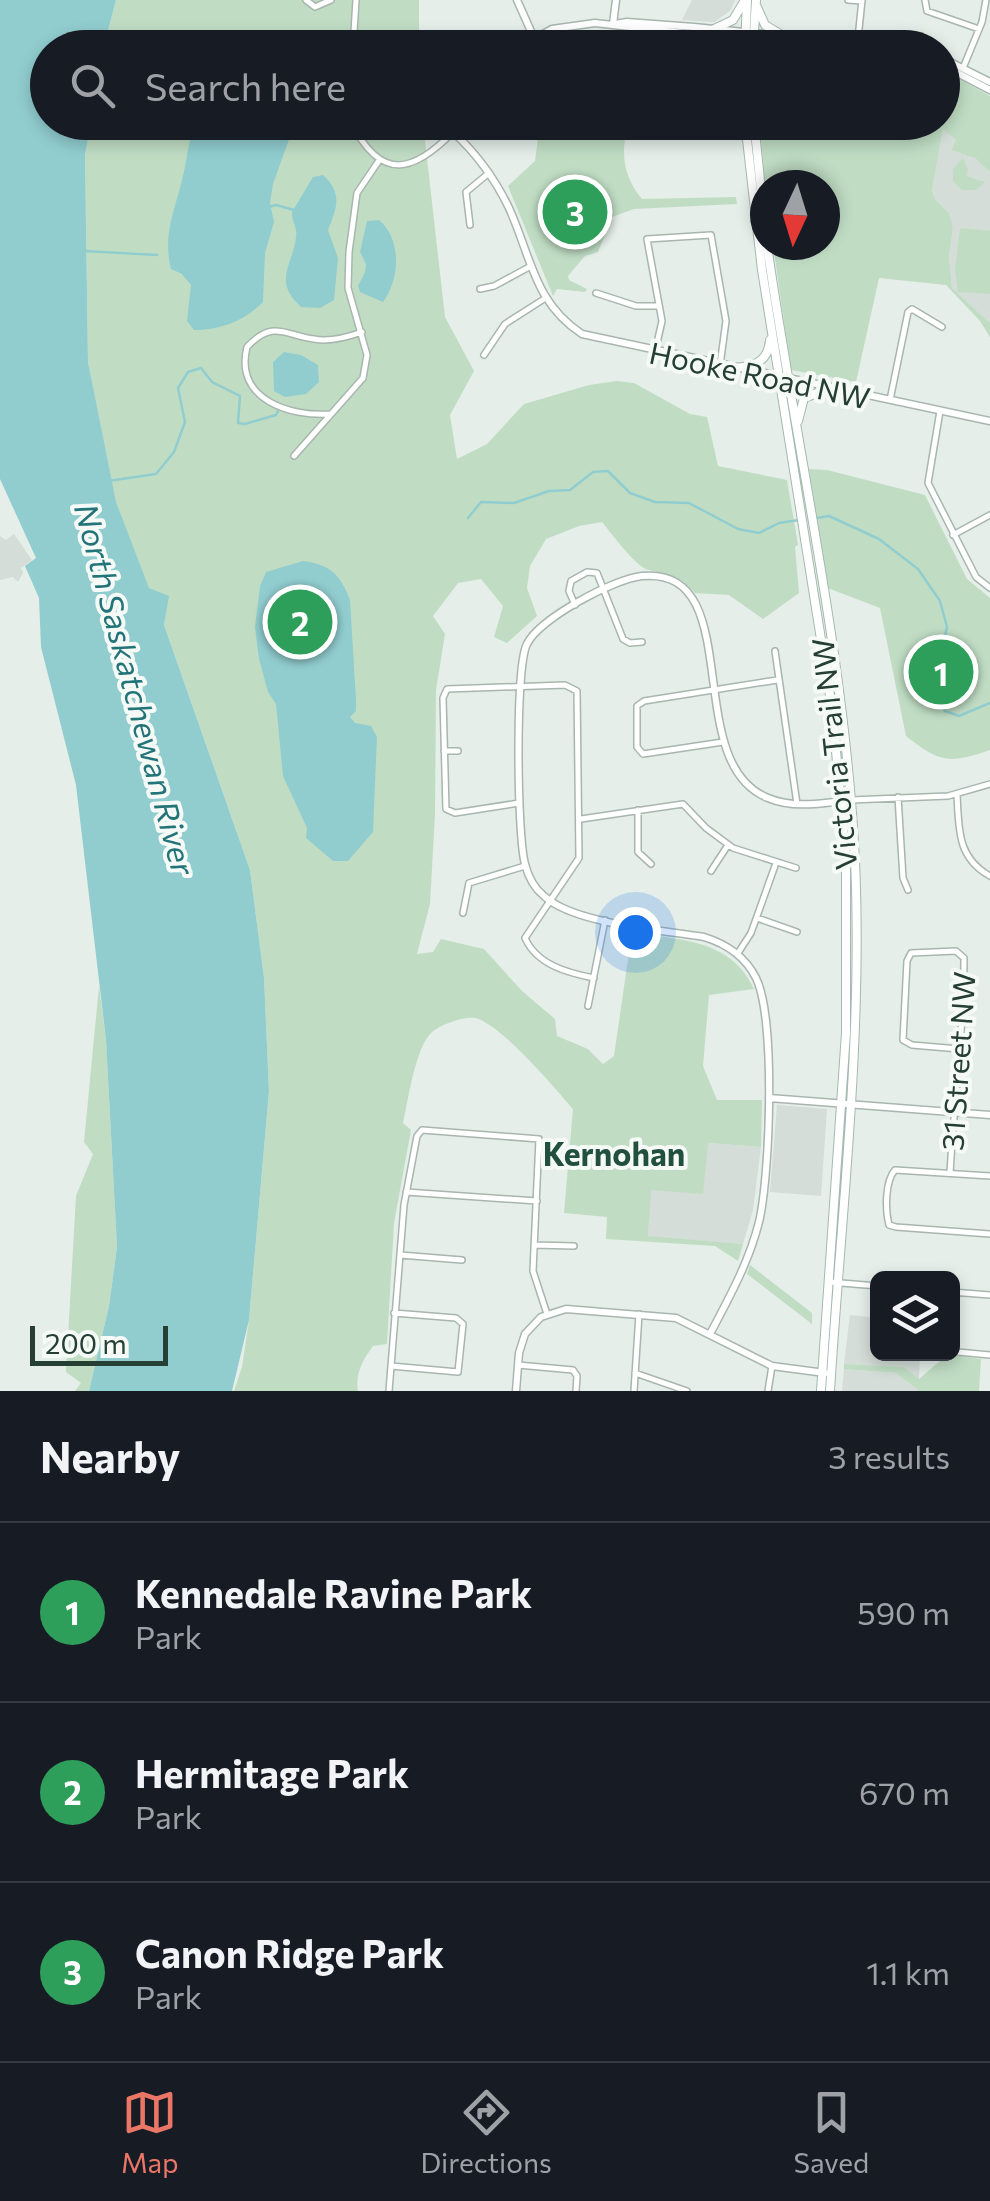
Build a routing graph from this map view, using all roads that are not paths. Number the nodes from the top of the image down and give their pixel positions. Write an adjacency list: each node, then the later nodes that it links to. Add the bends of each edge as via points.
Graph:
1 (306, 0): 2 (street, via 316,7)
2 (331, 0)
3 (356, 0): 13 (street)
4 (517, 0): 14 (street)
5 (616, 0): 11 (street)
6 (848, 0): 10 (street)
7 (924, 0): 12 (street, via 927,11)
8 (986, 0): 12 (street)
9 (751, 1): 17 (main road); 18 (main road); 19 (main road)
10 (862, 1): 20 (street)
11 (613, 24): 15 (street); 16 (street)
12 (980, 29): 21 (street)
13 (354, 30)
14 (530, 30)
15 (557, 30)
16 (690, 30)
17 (718, 30)
18 (750, 30)
19 (774, 30)
20 (859, 30)
21 (962, 70): 22 (street)
22 (990, 86)
23 (362, 140): 28 (street)
24 (444, 140): 28 (street, via 416,163)
25 (459, 140): 31 (street, Hooke Road NW)
26 (748, 140): 29 (main road, Victoria Trail NW)
27 (754, 140): 30 (main road, Victoria Trail NW)
28 (380, 159): 42 (street, via 357,193 352,224 348,288)
29 (753, 170)
30 (754, 170)
31 (489, 173): 32 (street, via 466,192); 35 (street, Hooke Road NW)
32 (470, 225)
33 (763, 260): 40 (main road, Victoria Trail NW)
34 (770, 260): 47 (main road, Victoria Trail NW)
35 (532, 266): 36 (street); 38 (street, Hooke Road NW)
36 (480, 289)
37 (596, 292): 39 (street)
38 (544, 299): 43 (street, Hooke Road NW, via 582,334); 44 (street, via 505,324)
39 (658, 306): 43 (street, via 662,321); 45 (street, via 647,239 711,236 726,321)
40 (771, 326): 46 (main road, via 762,361); 47 (main road, Victoria Trail NW)
41 (942, 327): 49 (street, via 908,312)
42 (362, 332): 51 (street, via 364,378); 51 (street, via 314,340 278,330 247,347 244,369 257,394 303,412)
43 (654, 352): 45 (street, Hooke Road NW)
44 (484, 355)
45 (720, 365): 46 (street, Hooke Road NW)
46 (731, 368): 47 (street, Hooke Road NW)
47 (784, 379): 48 (street, Hooke Road NW); 53 (main road, Victoria Trail NW); 55 (main road, Victoria Trail NW)
48 (830, 388): 49 (street, Hooke Road NW); 53 (main road, via 804,398)
49 (890, 400): 50 (street, Hooke Road NW)
50 (940, 411): 52 (street, Hooke Road NW); 57 (street, via 928,484)
51 (332, 414): 54 (street)
52 (990, 421)
53 (798, 440): 55 (main road, Victoria Trail NW)
54 (294, 456)
55 (803, 497): 72 (main road, Victoria Trail NW)
56 (990, 515): 57 (street)
57 (953, 535): 58 (street, via 976,577)
58 (990, 588)
59 (606, 590): 60 (street); 60 (street, via 597,573 574,579 568,588); 61 (street, via 624,639); 65 (street, via 647,576 686,591 703,618)
60 (575, 605): 64 (street, via 531,637)
61 (642, 642)
62 (775, 651): 63 (street)
63 (777, 680): 65 (street); 74 (street)
64 (519, 686): 68 (street, via 445,691); 73 (street); 76 (street, via 574,687 578,695)
65 (715, 689): 66 (street); 66 (street, via 638,704 639,752)
66 (723, 742): 74 (street, via 747,786 770,800)
67 (458, 750): 68 (street)
68 (444, 751): 73 (street, via 448,811)
69 (990, 784): 70 (street)
70 (956, 795): 71 (street); 83 (street, via 961,844)
71 (898, 797): 72 (street); 84 (street)
72 (846, 801): 74 (street); 95 (main road, Victoria Trail NW)
73 (521, 803): 80 (street)
74 (796, 804)
75 (638, 810): 76 (street); 77 (street, via 683,804); 79 (street, via 638,852)
76 (581, 819): 85 (street, via 579,858)
77 (728, 844): 78 (street); 82 (street)
78 (776, 863): 81 (street); 87 (street)
79 (651, 864)
80 (525, 866): 85 (street); 86 (street, via 469,883)
81 (796, 868)
82 (711, 872)
83 (990, 876)
84 (908, 890)
85 (550, 902): 88 (street); 91 (street, via 525,938 528,945 556,968)
86 (462, 913)
87 (756, 918): 89 (street); 90 (street)
88 (605, 920): 90 (street, via 704,937); 91 (street)
89 (797, 932)
90 (738, 953): 94 (street, via 762,999)
91 (594, 978): 92 (street)
92 (588, 1006)
93 (958, 1049): 93 (street, 31 Street NW, via 965,960 959,952 911,953 904,1042); 96 (street, 31 Street NW)
94 (769, 1098): 95 (street); 114 (street, via 759,1220)
95 (846, 1104): 96 (street); 107 (main road, Victoria Trail NW)
96 (954, 1112): 97 (street); 98 (street, 31 Street NW)
97 (990, 1115)
98 (950, 1173): 99 (street); 102 (street, via 892,1171 888,1223)
99 (990, 1176)
100 (406, 1192): 101 (street); 101 (street, via 420,1131 533,1136 540,1140); 105 (street)
101 (537, 1201): 103 (street)
102 (990, 1234)
103 (534, 1245): 104 (street); 112 (street, via 535,1283)
104 (574, 1246)
105 (399, 1255): 106 (street); 111 (street)
106 (462, 1260)
107 (833, 1283): 108 (street); 121 (main road, Victoria Trail NW)
108 (870, 1285)
109 (960, 1292): 110 (street)
110 (990, 1295)
111 (394, 1313): 118 (street); 118 (street, via 463,1324 458,1372)
112 (547, 1314): 113 (street); 117 (street, via 522,1341)
113 (639, 1314): 114 (street, via 676,1318); 120 (street)
114 (710, 1334): 119 (street)
115 (960, 1350): 116 (street)
116 (990, 1355)
117 (518, 1365): 123 (street); 124 (street, via 568,1368 575,1372)
118 (391, 1366): 122 (street)
119 (772, 1366): 121 (street); 127 (street)
120 (635, 1373): 125 (street); 126 (street)
121 (827, 1373): 128 (main road, Victoria Trail NW); 129 (main road, Victoria Trail NW)
122 (389, 1391)
123 (516, 1391)
124 (576, 1391)
125 (634, 1391)
126 (687, 1391)
127 (768, 1391)
128 (821, 1391)
129 (830, 1391)

